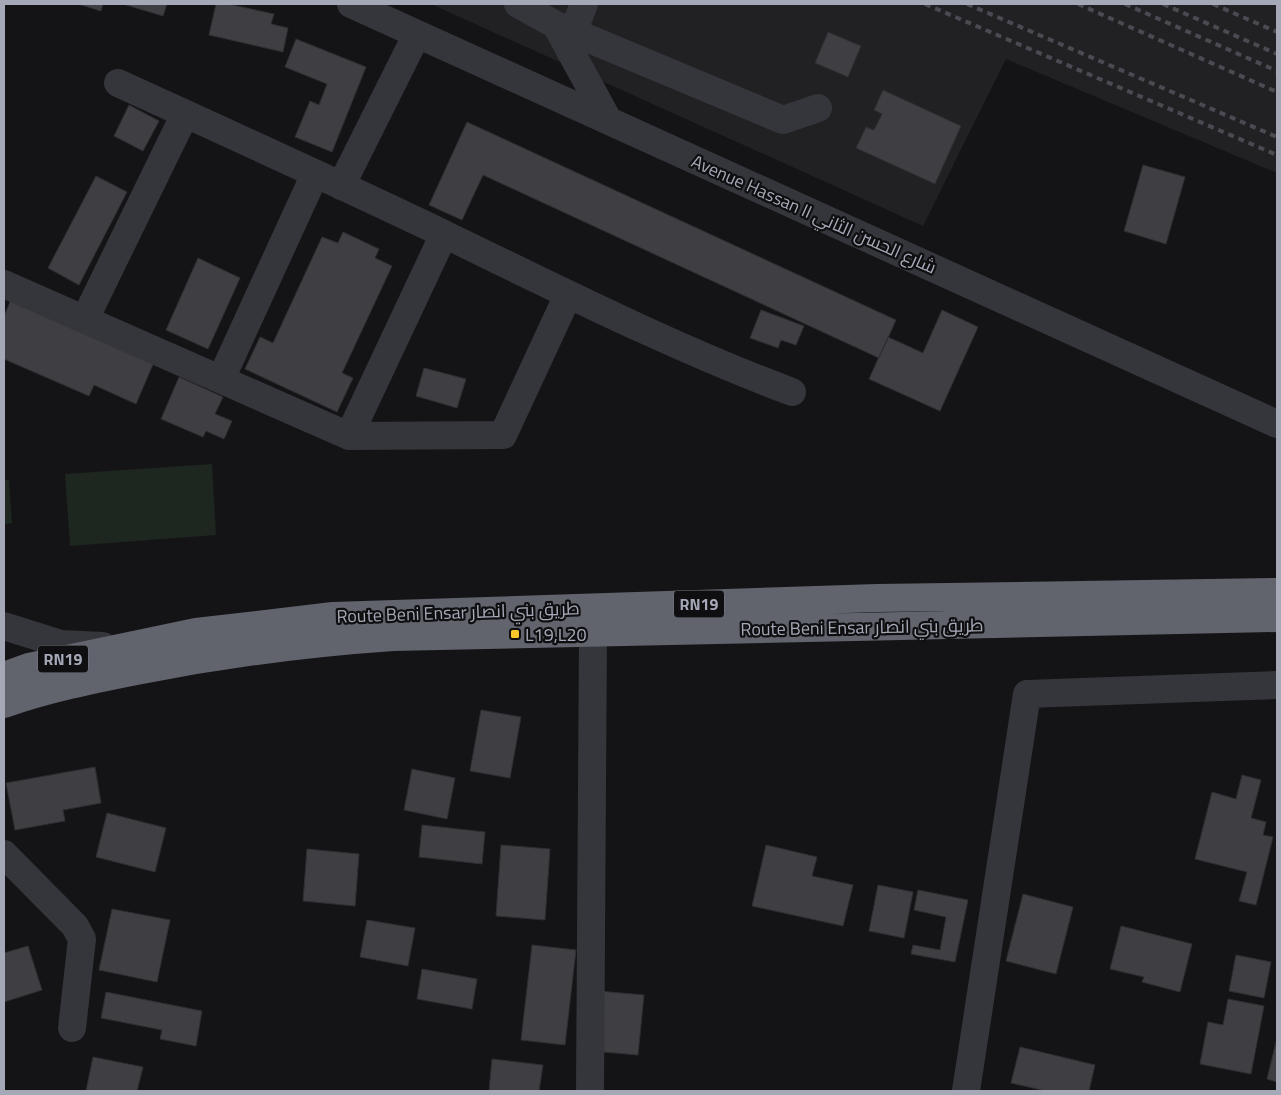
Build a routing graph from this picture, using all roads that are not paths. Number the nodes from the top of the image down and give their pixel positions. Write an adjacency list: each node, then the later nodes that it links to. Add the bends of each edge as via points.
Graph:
1 (351, 4): 4 (street, Avenue Hassan II شارع الحسن الثاني)
2 (518, 4): 5 (street)
3 (584, 4): 5 (street)
4 (417, 34): 9 (street, Avenue Hassan II شارع الحسن الثاني); 11 (street)
5 (565, 34): 7 (street, via 783,120); 9 (street)
6 (118, 83): 8 (street)
7 (818, 108)
8 (185, 114): 10 (street); 15 (street)
9 (608, 120): 18 (street, Avenue Hassan II شارع الحسن الثاني)
10 (315, 174): 11 (street); 16 (street)
11 (341, 186): 12 (street)
12 (444, 234): 14 (street); 19 (street)
13 (4, 284): 15 (street)
14 (568, 295): 17 (street, via 715,363); 19 (street, via 504,435)
15 (84, 319): 16 (street)
16 (220, 379): 19 (street)
17 (792, 392)
18 (1277, 424)
19 (349, 436)
20 (1277, 592): 24 (highway, Route Beni Ensar طريق بني انصار / RN19, via 868,598 333,616 196,632)
21 (1277, 618): 23 (highway, Route Beni Ensar طريق بني انصار / RN19)
22 (6, 627): 24 (street, via 61,644); 25 (street)
23 (593, 632): 28 (highway, Route Beni Ensar طريق بني انصار / RN19, via 393,637 305,643 218,654); 32 (street)
24 (122, 646): 25 (highway, Route Beni Ensar طريق بني انصار / RN19)
25 (29, 667): 26 (highway, Route Beni Ensar طريق بني انصار / RN19); 28 (street)
26 (4, 676)
27 (1277, 684): 33 (street, via 1027,694)
28 (45, 690): 29 (highway, Route Beni Ensar طريق بني انصار / RN19)
29 (4, 704)
30 (4, 854): 31 (street, via 75,926 82,939)
31 (72, 1028)
32 (590, 1091)
33 (966, 1091)

